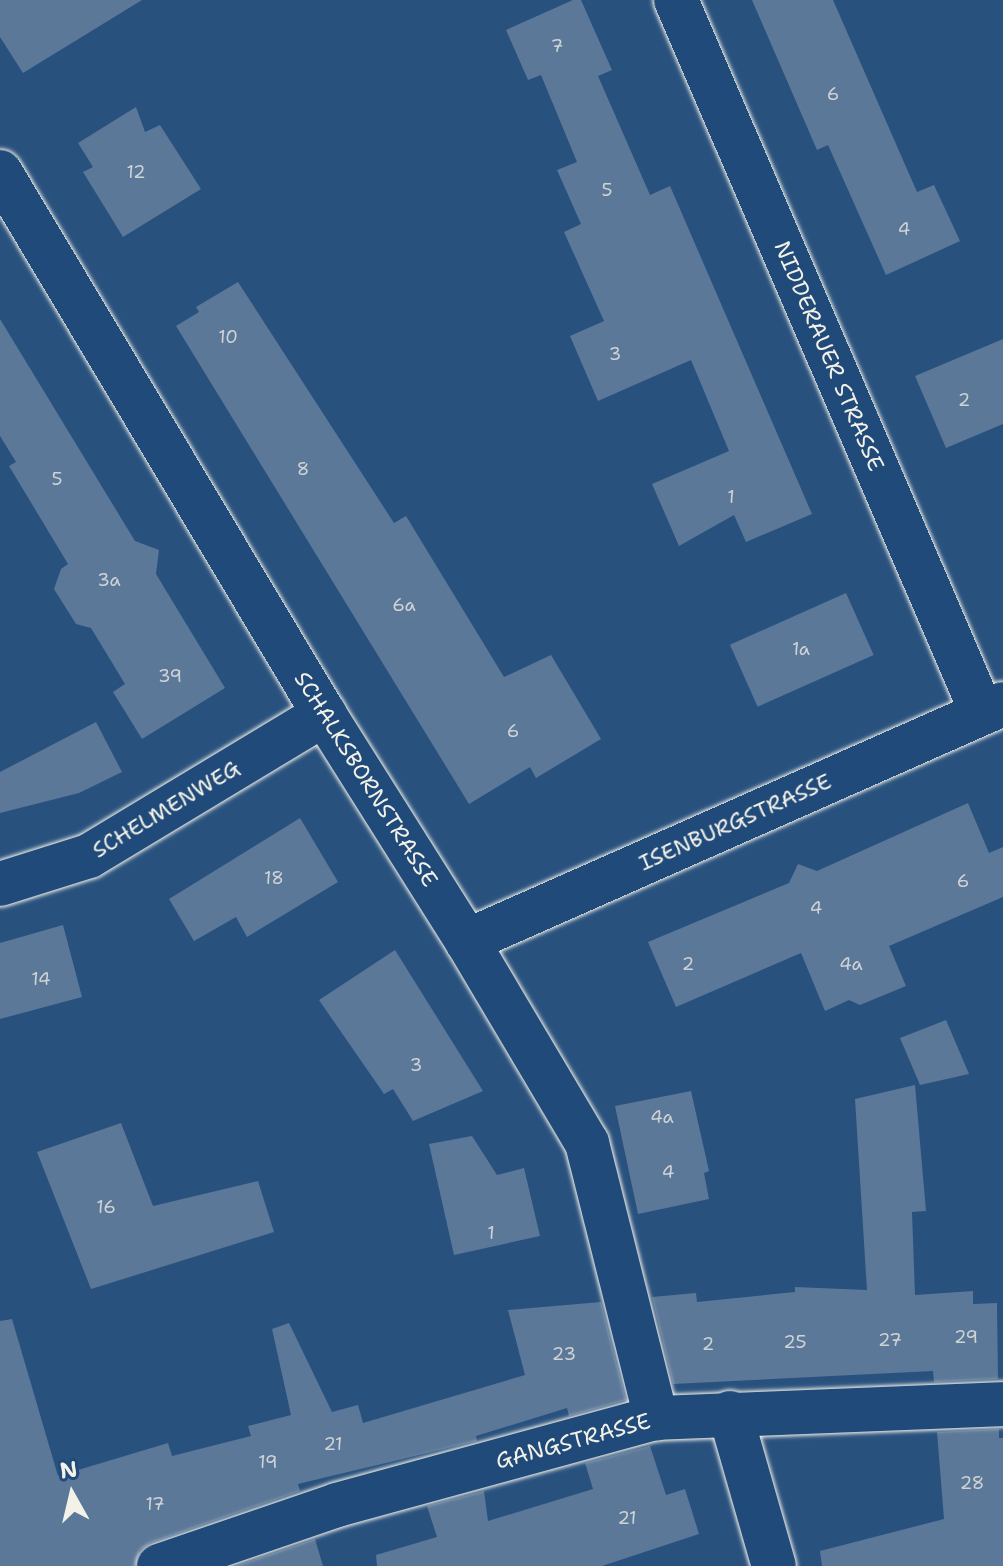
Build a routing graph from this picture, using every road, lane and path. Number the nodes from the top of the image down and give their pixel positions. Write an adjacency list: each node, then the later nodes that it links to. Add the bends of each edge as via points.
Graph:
1 (676, 0): 4 (street, NIDDERAUER STRASSE)
2 (0, 172): 3 (street, SCHALKSBORNSTRASSE)
3 (15, 228): 5 (street, SCHALKSBORNSTRASSE)
4 (993, 708): 7 (street, ISENBURGSTRASSE)
5 (324, 714): 6 (street, SCHELMENWEG, via 89,856); 7 (street, SCHALKSBORNSTRASSE)
6 (0, 884)
7 (467, 941): 10 (street, SCHALKSBORNSTRASSE, via 587,1143)
8 (1003, 1404): 9 (street, GANGSTRASSE)
9 (730, 1413): 10 (street, GANGSTRASSE); 12 (street)
10 (656, 1418): 11 (street, GANGSTRASSE, via 337,1505)
11 (159, 1566)
12 (774, 1566)

